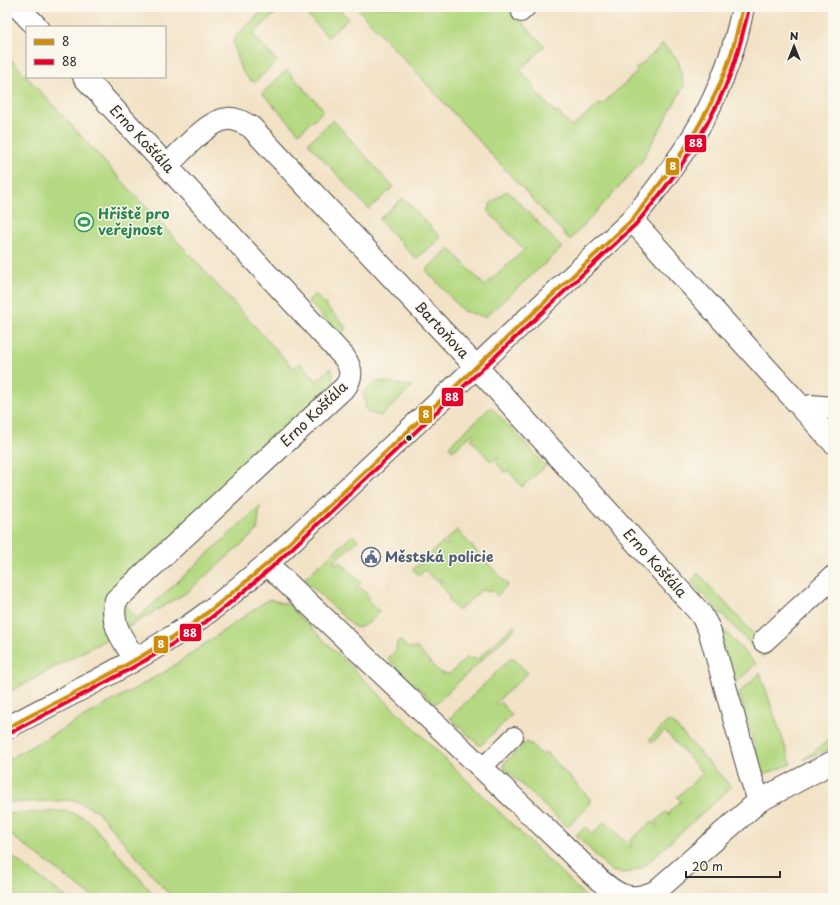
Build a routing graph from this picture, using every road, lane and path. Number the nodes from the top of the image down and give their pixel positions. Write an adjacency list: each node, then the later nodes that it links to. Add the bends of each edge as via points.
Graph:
1 (18, 7): 3 (street)
2 (744, 7): 6 (street, via 728,67 712,104 675,166)
3 (36, 26)
4 (85, 78): 5 (street, Erno Košťála)
5 (167, 166): 7 (street, Bartoňova, via 218,121 241,121 251,127); 14 (street, Erno Košťála, via 344,357 351,371 351,379 119,596 114,609 116,627)
6 (632, 220): 7 (street); 9 (street)
7 (477, 367): 11 (street, Bartoňova); 19 (street, Erno Košťála, via 701,614 709,629)
8 (833, 408): 9 (street, via 811,406)
9 (803, 410): 10 (street)
10 (833, 442)
11 (267, 564): 14 (street, Bartoňova, via 207,613); 18 (street)
12 (833, 577): 13 (street)
13 (764, 641)
14 (135, 659): 15 (street, Bartoňova)
15 (7, 728)
16 (514, 736): 18 (lane)
17 (833, 762): 19 (street)
18 (482, 768): 20 (street, via 608,887 625,896)
19 (759, 801): 20 (street, via 666,885)
20 (638, 898)

